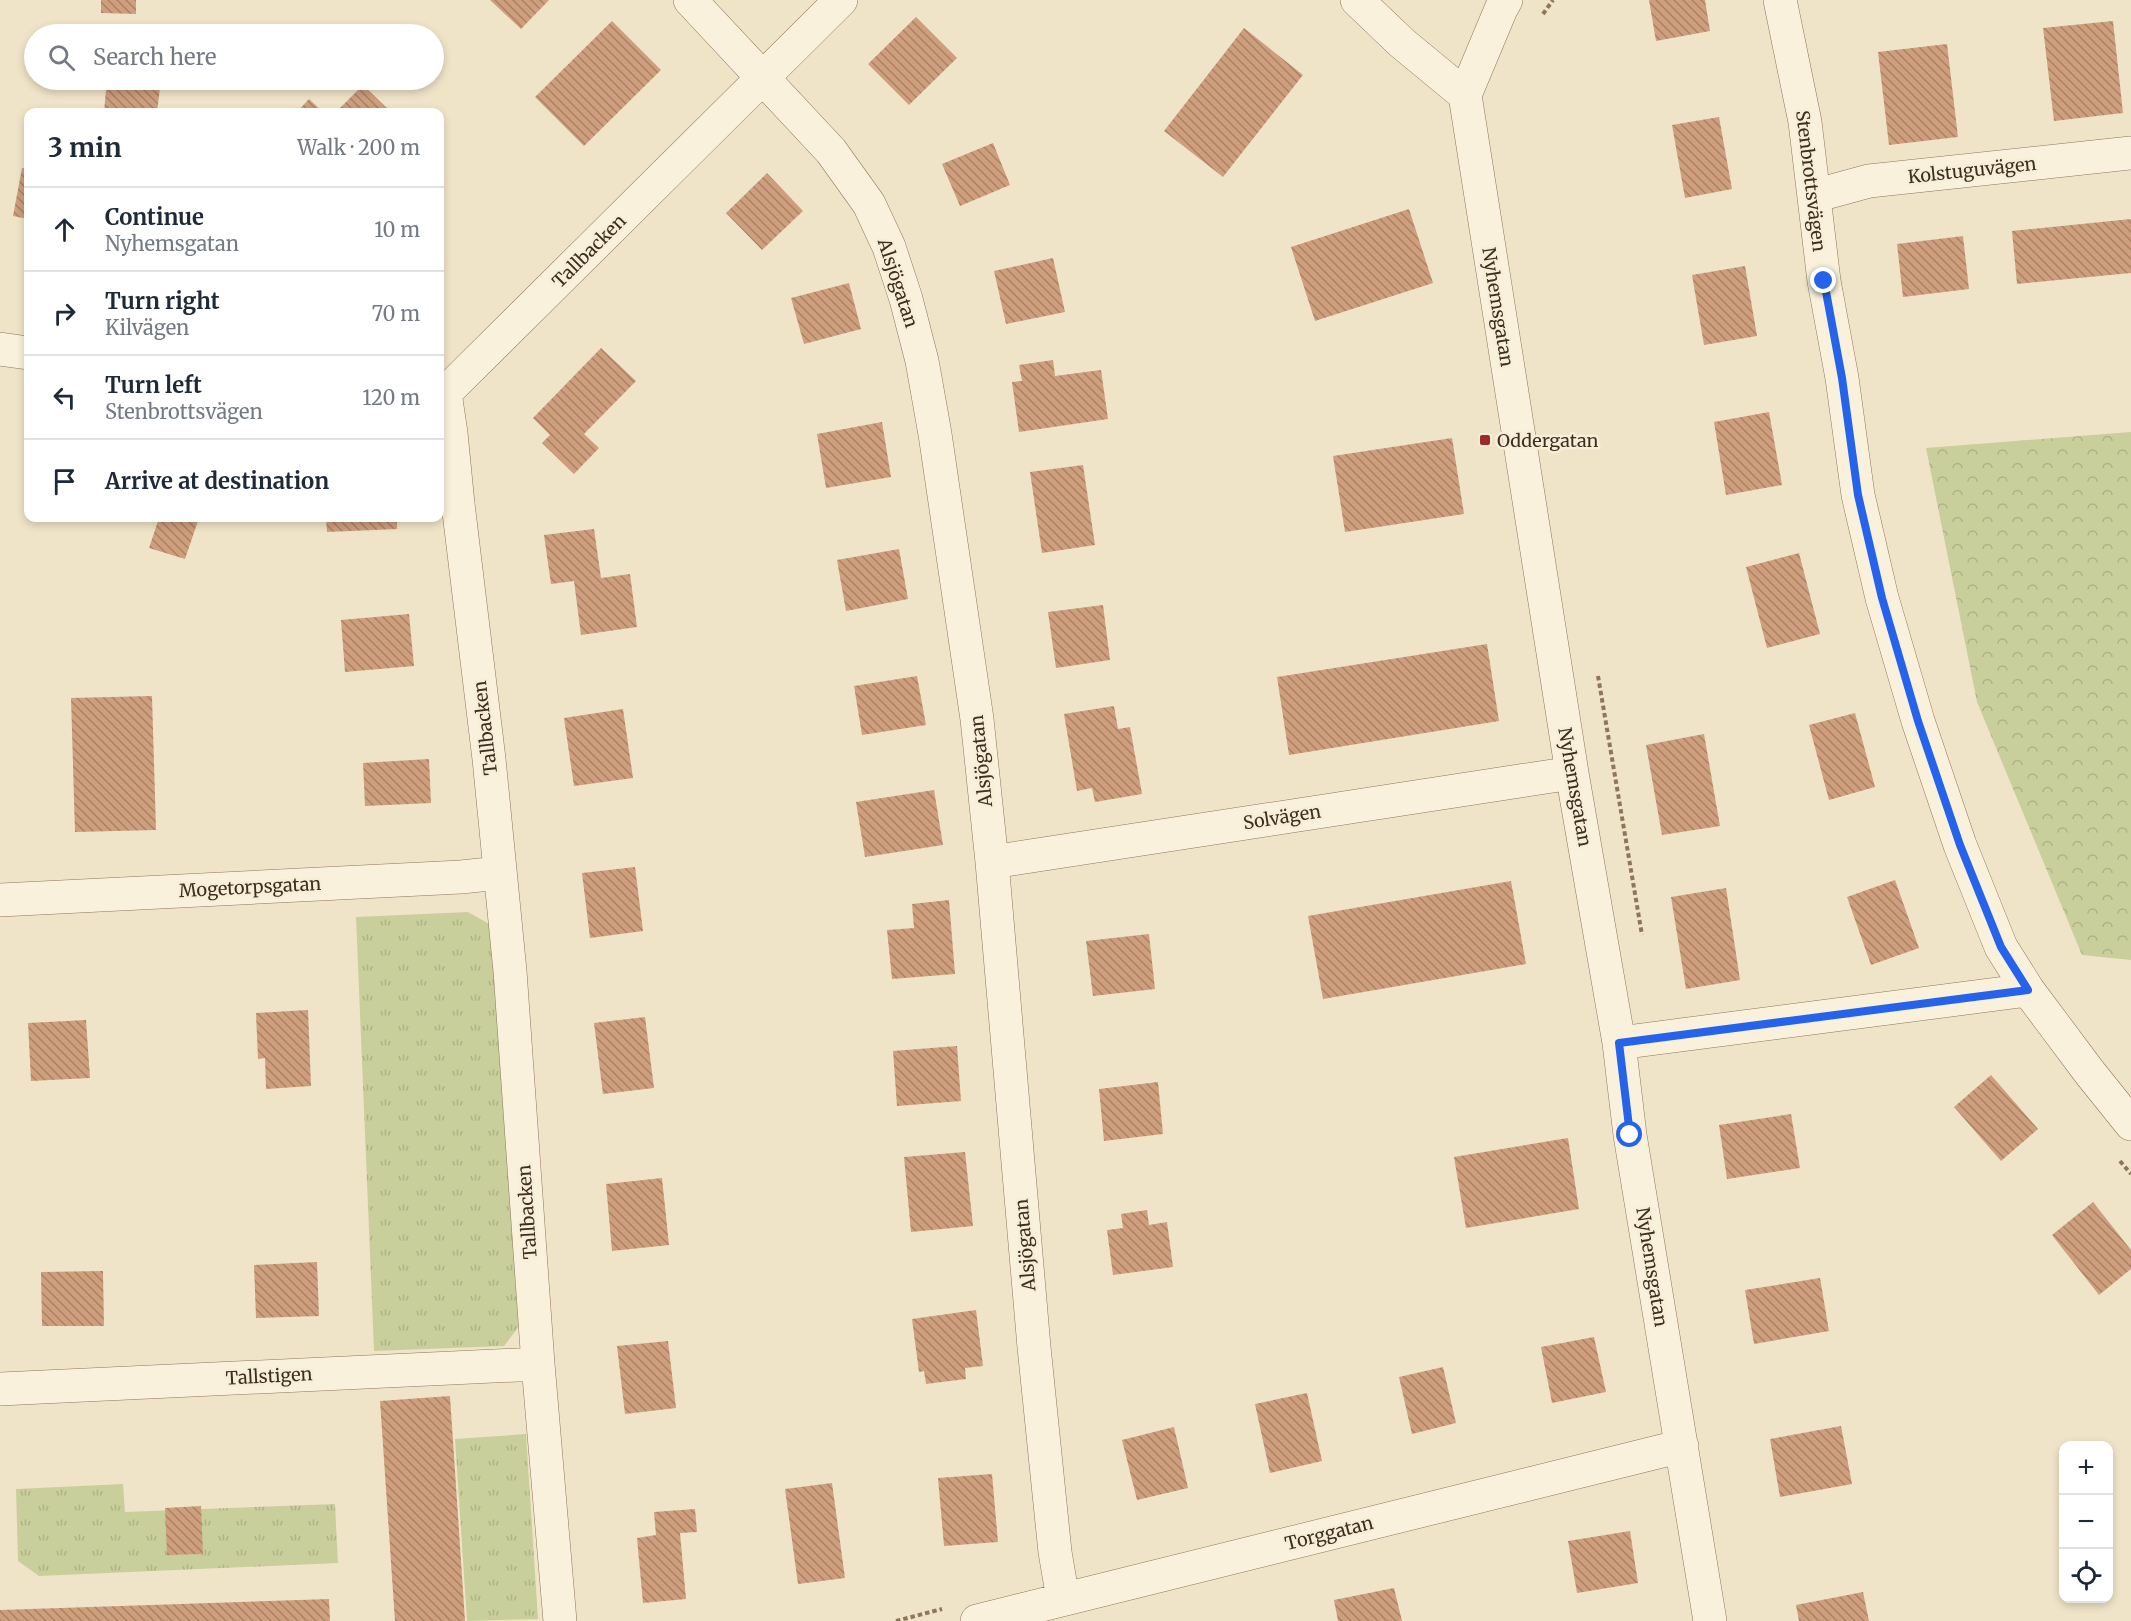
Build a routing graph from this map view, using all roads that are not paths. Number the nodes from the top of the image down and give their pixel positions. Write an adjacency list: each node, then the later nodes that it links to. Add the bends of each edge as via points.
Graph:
1 (690, 0): 6 (street, Alsjögatan)
2 (841, 0): 6 (street, Tallbacken)
3 (1357, 0): 7 (street)
4 (1506, 0): 7 (street)
5 (1780, 0): 9 (street, Stenbrottsvägen, via 1805,122)
6 (763, 79): 12 (street, Tallbacken); 15 (street, Alsjögatan, via 831,151 868,204 889,247 906,299 922,361 940,470 977,719)
7 (1465, 95): 14 (street, Nyhemsgatan)
8 (2131, 153): 9 (street, Kolstuguvägen, via 1869,181)
9 (1814, 196): 18 (street, Stenbrottsvägen, via 1858,495 1882,598 1960,845 2001,947)
10 (0, 349): 11 (street)
11 (24, 352)
12 (444, 391)
13 (444, 402): 16 (street, Tallbacken, via 451,433)
14 (1572, 773): 15 (street, Solvägen); 19 (street, Nyhemsgatan)
15 (992, 862): 24 (street, Alsjögatan, via 1035,1359)
16 (499, 873): 17 (street, Mogetorpsgatan); 21 (street, Tallbacken, via 510,971)
17 (0, 900)
18 (2028, 990): 19 (street); 20 (street, Stenbrottsvägen)
19 (1619, 1043): 23 (street, Nyhemsgatan, via 1630,1135)
20 (2131, 1124)
21 (538, 1364): 22 (street, Tallstigen); 25 (street, Tallbacken)
22 (0, 1389)
23 (1682, 1446): 24 (street, Torggatan); 27 (street, Nyhemsgatan)
24 (1063, 1599): 26 (street, Torggatan)
25 (560, 1621)
26 (977, 1621)
27 (1710, 1621)

